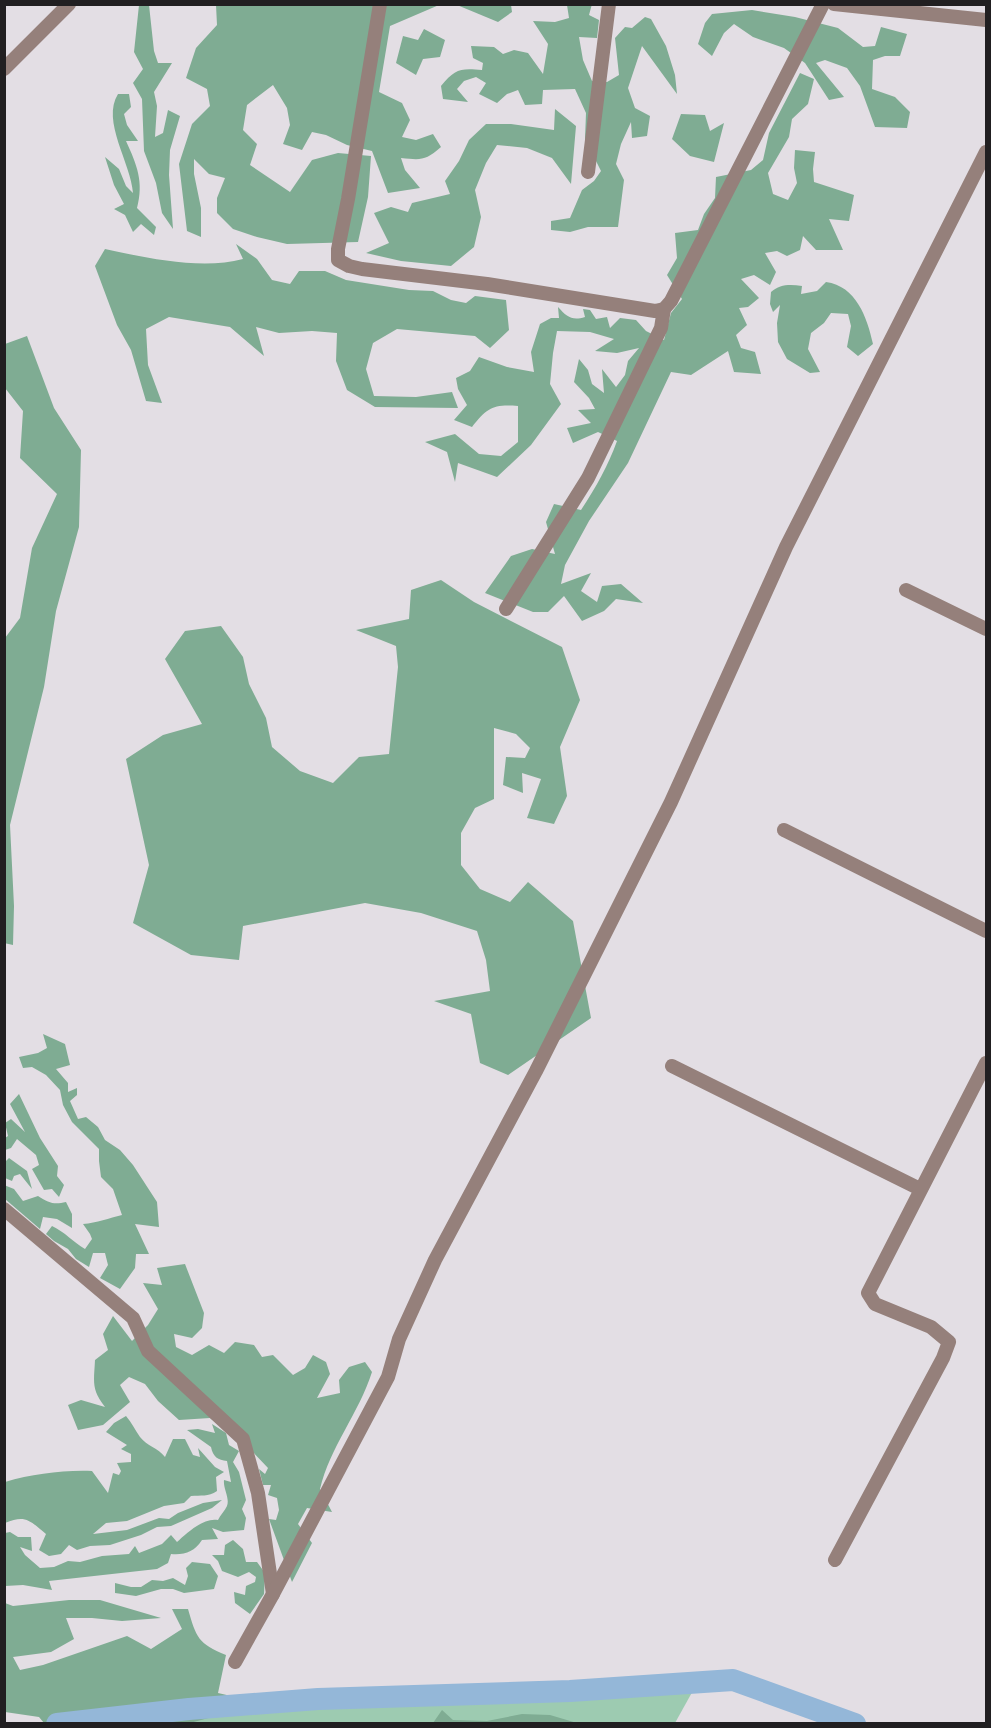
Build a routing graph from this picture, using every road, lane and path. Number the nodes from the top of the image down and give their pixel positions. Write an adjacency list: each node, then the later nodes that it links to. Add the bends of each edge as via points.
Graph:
1 (69, 4): 7 (street)
2 (380, 4): 10 (street, via 338,260 362,269 655,311)
3 (609, 4): 9 (street)
4 (823, 4): 10 (street)
5 (834, 4): 6 (street)
6 (987, 20)
7 (4, 69)
8 (986, 156): 21 (street, via 786,547 666,813 435,1260 399,1339 388,1377)
9 (588, 172)
10 (664, 309): 12 (street, via 662,328 588,478)
11 (906, 590): 13 (street)
12 (506, 609)
13 (987, 629)
14 (784, 830): 15 (street)
15 (987, 931)
16 (987, 1063): 18 (street)
17 (672, 1066): 18 (street)
18 (920, 1189): 20 (street, via 868,1293 875,1304 931,1327 949,1342)
19 (4, 1209): 21 (street, via 132,1318 148,1351 243,1440 258,1493)
20 (835, 1560)
21 (273, 1594): 22 (street)
22 (235, 1662)

